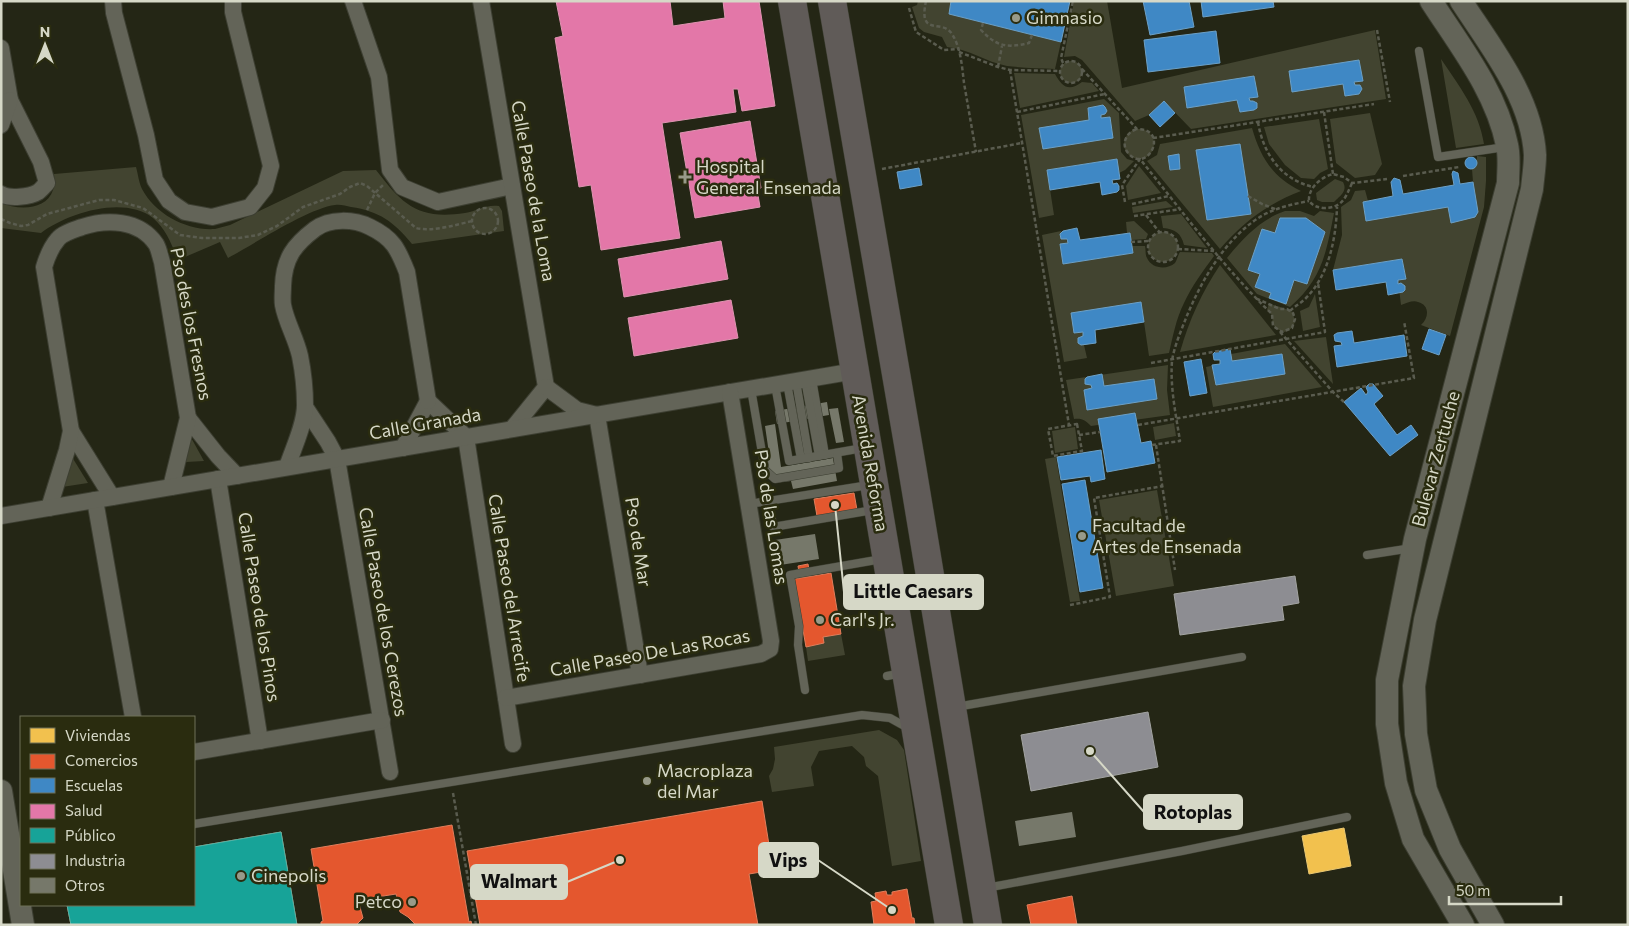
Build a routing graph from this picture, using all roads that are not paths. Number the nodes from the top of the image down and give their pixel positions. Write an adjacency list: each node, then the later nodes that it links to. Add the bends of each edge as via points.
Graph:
1 (113, 1): 2 (street, via 155,180 169,201 185,212 212,217 250,207 265,188 271,166)
2 (233, 1)
3 (481, 1): 14 (street, Calle Paseo de la Loma)
4 (792, 1): 16 (highway, Avenida Reforma)
5 (832, 1): 32 (highway)
6 (1431, 1): 13 (main road, Bulevar Zertuche, via 1482,81 1501,121)
7 (1460, 1): 71 (main road, Bulevar Zertuche, via 1520,96 1529,123 1534,155 1532,189 1425,620 1414,686 1416,734 1426,790 1450,849)
8 (352, 2): 14 (street, via 379,77 390,170 402,187 438,202)
9 (1, 48): 11 (street)
10 (1419, 51): 13 (lane, via 1438,157)
11 (10, 100): 12 (street); 15 (street, via 41,162 46,183 30,195)
12 (1, 125)
13 (1508, 147): 44 (main road, Bulevar Zertuche, via 1508,183)
14 (512, 186): 18 (street, Calle Paseo de la Loma)
15 (1, 194)
16 (855, 371): 17 (street, Calle Granada); 28 (highway, Avenida Reforma); 32 (highway, via 869,369 879,378 890,437)
17 (795, 382): 19 (street, Calle Granada); 30 (lane); 30 (lane); 30 (lane); 30 (lane, via 789,462)
18 (546, 387): 23 (street, via 577,410); 25 (street)
19 (751, 389): 20 (street, Calle Granada); 30 (lane, via 765,470 774,479 839,468)
20 (730, 392): 23 (street, Calle Granada); 41 (street, Pso de las Lomas)
21 (428, 401): 22 (street, via 407,272 400,255 383,233 362,223 339,220 318,227 300,241 288,258 284,276 283,304 300,355); 27 (street); 29 (street)
22 (305, 407): 31 (street); 33 (street)
23 (597, 415): 25 (street, Calle Granada); 49 (street, Pso de Mar)
24 (188, 418): 26 (street, Pso des los Fresnos, via 162,262 156,244 135,227 117,221 96,222 59,237 44,267); 34 (street); 36 (street)
25 (512, 429): 27 (street, Calle Granada)
26 (71, 431): 37 (street); 42 (street)
27 (466, 437): 29 (street, Calle Granada); 51 (street, Calle Paseo del Arrecife)
28 (867, 447): 30 (lane); 38 (highway, Avenida Reforma)
29 (403, 448): 31 (street, Calle Granada)
30 (813, 457)
31 (337, 459): 33 (street, Calle Granada); 54 (street, Calle Paseo de los Cerezos)
32 (911, 460): 52 (highway)
33 (288, 467): 34 (street, Calle Granada)
34 (237, 476): 35 (street, Calle Granada)
35 (218, 479): 36 (street, Calle Granada); 55 (street, Calle Paseo de los Pinos)
36 (171, 487): 37 (street, Calle Granada)
37 (112, 497): 39 (street, Calle Granada)
38 (876, 497): 40 (lane); 40 (lane, via 774,528); 46 (highway, Avenida Reforma)
39 (95, 500): 42 (street, Calle Granada); 53 (street)
40 (769, 501): 41 (lane)
41 (749, 504): 47 (street, Pso de las Lomas)
42 (49, 508): 43 (street, Calle Granada)
43 (1, 516)
44 (1413, 547): 45 (lane); 70 (main road, Bulevar Zertuche, via 1387,680 1387,724 1396,783 1413,838)
45 (1367, 554)
46 (886, 558): 50 (lane, via 790,575); 58 (highway, Avenida Reforma, via 896,674)
47 (770, 649): 49 (street, Calle Paseo De Las Rocas, via 760,654)
48 (1242, 657): 52 (lane)
49 (640, 675): 51 (street, Calle Paseo De Las Rocas)
50 (806, 690)
51 (506, 698): 56 (street, Calle Paseo del Arrecife)
52 (952, 708): 64 (highway)
53 (133, 716)
54 (382, 720): 55 (street); 59 (street, Calle Paseo de los Cerezos)
55 (260, 741): 57 (street)
56 (513, 744)
57 (195, 752)
58 (920, 758): 62 (lane, via 913,732 904,725 890,718 862,715); 68 (highway, Avenida Reforma)
59 (390, 772)
60 (1, 791): 63 (main road)
61 (1346, 817): 64 (lane)
62 (195, 824)
63 (16, 852): 65 (main road)
64 (981, 889): 69 (highway)
65 (20, 894)
66 (21, 906): 67 (main road)
67 (23, 925)
68 (949, 925)
69 (988, 925)
70 (1463, 925)
71 (1493, 925)

